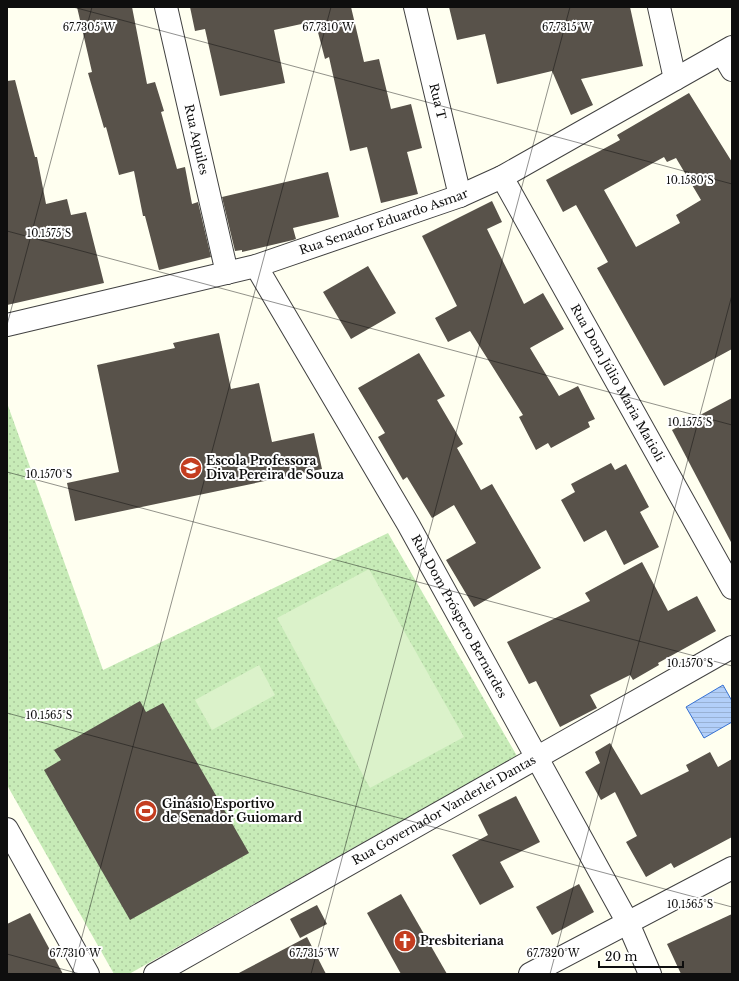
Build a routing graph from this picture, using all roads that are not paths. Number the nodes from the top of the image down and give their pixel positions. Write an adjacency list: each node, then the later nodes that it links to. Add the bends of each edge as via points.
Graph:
1 (166, 7): 9 (street, Rua Aquiles)
2 (415, 7): 7 (street, Rua T)
3 (659, 7): 5 (street)
4 (729, 57): 5 (street, Rua Senador Eduardo Asmar)
5 (675, 79): 6 (street, Rua Senador Eduardo Asmar)
6 (502, 177): 7 (street, Rua Senador Eduardo Asmar); 11 (street, Rua Dom Júlio Maria Matioli)
7 (460, 196): 8 (street, Rua Senador Eduardo Asmar)
8 (256, 266): 9 (street, Rua Senador Eduardo Asmar); 13 (street, Rua Dom Próspero Bernardes, via 408,524)
9 (227, 273): 10 (street, Rua Senador Eduardo Asmar)
10 (7, 325)
11 (732, 588)
12 (732, 647): 13 (street, Rua Governador Vanderlei Dantas)
13 (537, 758): 16 (street, Rua Dom Próspero Bernardes); 18 (street, Rua Governador Vanderlei Dantas)
14 (7, 829): 17 (street)
15 (732, 868): 16 (street)
16 (628, 923): 19 (street); 20 (street, Rua Dom Próspero Bernardes)
17 (88, 974)
18 (156, 974)
19 (530, 974)
20 (650, 974)

